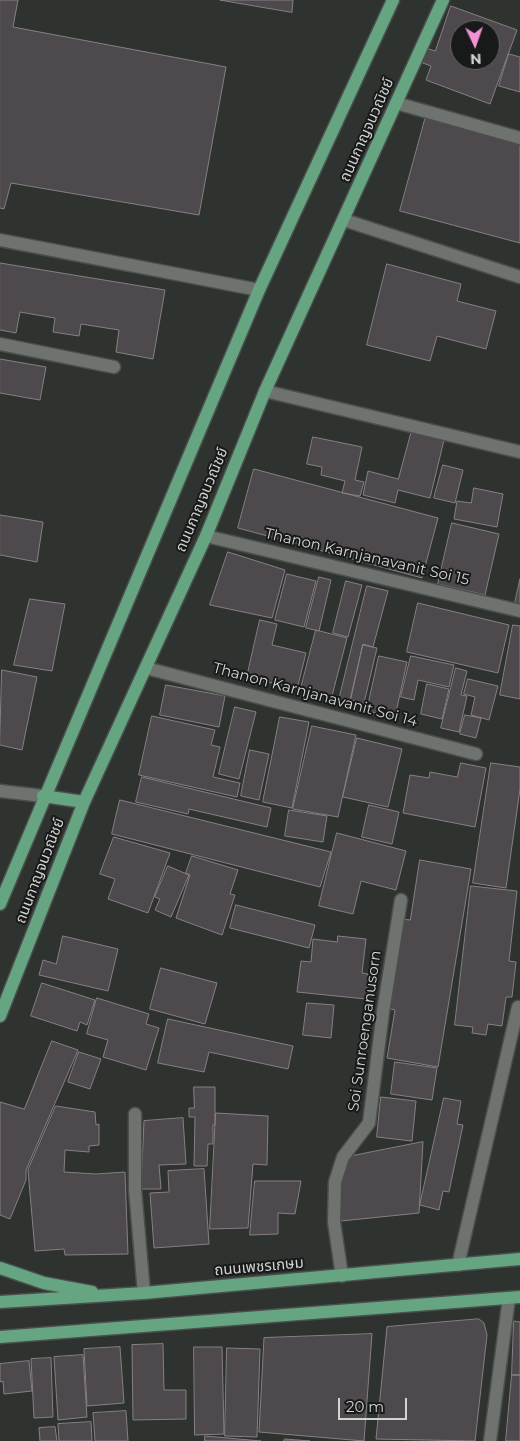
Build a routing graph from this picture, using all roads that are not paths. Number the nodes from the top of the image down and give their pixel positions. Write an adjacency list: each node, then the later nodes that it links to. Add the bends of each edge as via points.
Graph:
1 (393, 0): 8 (main road, ถนนกาญจนวณิชย์)
2 (443, 0): 3 (main road, ถนนกาญจนวณิชย์)
3 (396, 103): 4 (street); 5 (main road, ถนนกาญจนวณิชย์)
4 (520, 138)
5 (344, 220): 7 (street); 11 (main road, ถนนกาญจนวณิชย์)
6 (0, 240): 8 (street)
7 (520, 278)
8 (259, 290): 18 (main road, ถนนกาญจนวณิชย์)
9 (0, 344): 10 (street)
10 (114, 367)
11 (266, 391): 12 (street); 13 (main road, ถนนกาญจนวณิชย์)
12 (520, 452)
13 (206, 536): 14 (street, Thanon Karnjanavanit Soi 15); 15 (main road, ถนนกาญจนวณิชย์)
14 (520, 611)
15 (146, 668): 16 (street, Thanon Karnjanavanit Soi 14); 19 (main road, ถนนกาญจนวณิชย์)
16 (476, 754)
17 (0, 791): 18 (street)
18 (43, 796): 19 (main road); 21 (main road, ถนนกาญจนวณิชย์)
19 (84, 802): 23 (main road, ถนนกาญจนวณิชย์)
20 (401, 900): 28 (street, Soi Sunroenganusorn, via 382,1012 369,1123 343,1157 335,1182 334,1222)
21 (0, 904)
22 (518, 1007): 26 (street)
23 (0, 1016)
24 (135, 1114): 29 (street, via 135,1189)
25 (520, 1259): 26 (main road, ถนนเพชรเกษม)
26 (458, 1265): 28 (main road, ถนนเพชรเกษม)
27 (0, 1268): 30 (main road, via 44,1283)
28 (342, 1276): 29 (main road, ถนนเพชรเกษม)
29 (144, 1293): 30 (main road, ถนนเพชรเกษม)
30 (114, 1296): 32 (main road, ถนนเพชรเกษม)
31 (514, 1298): 33 (main road); 34 (street)
32 (0, 1302)
33 (0, 1337)
34 (490, 1441)

